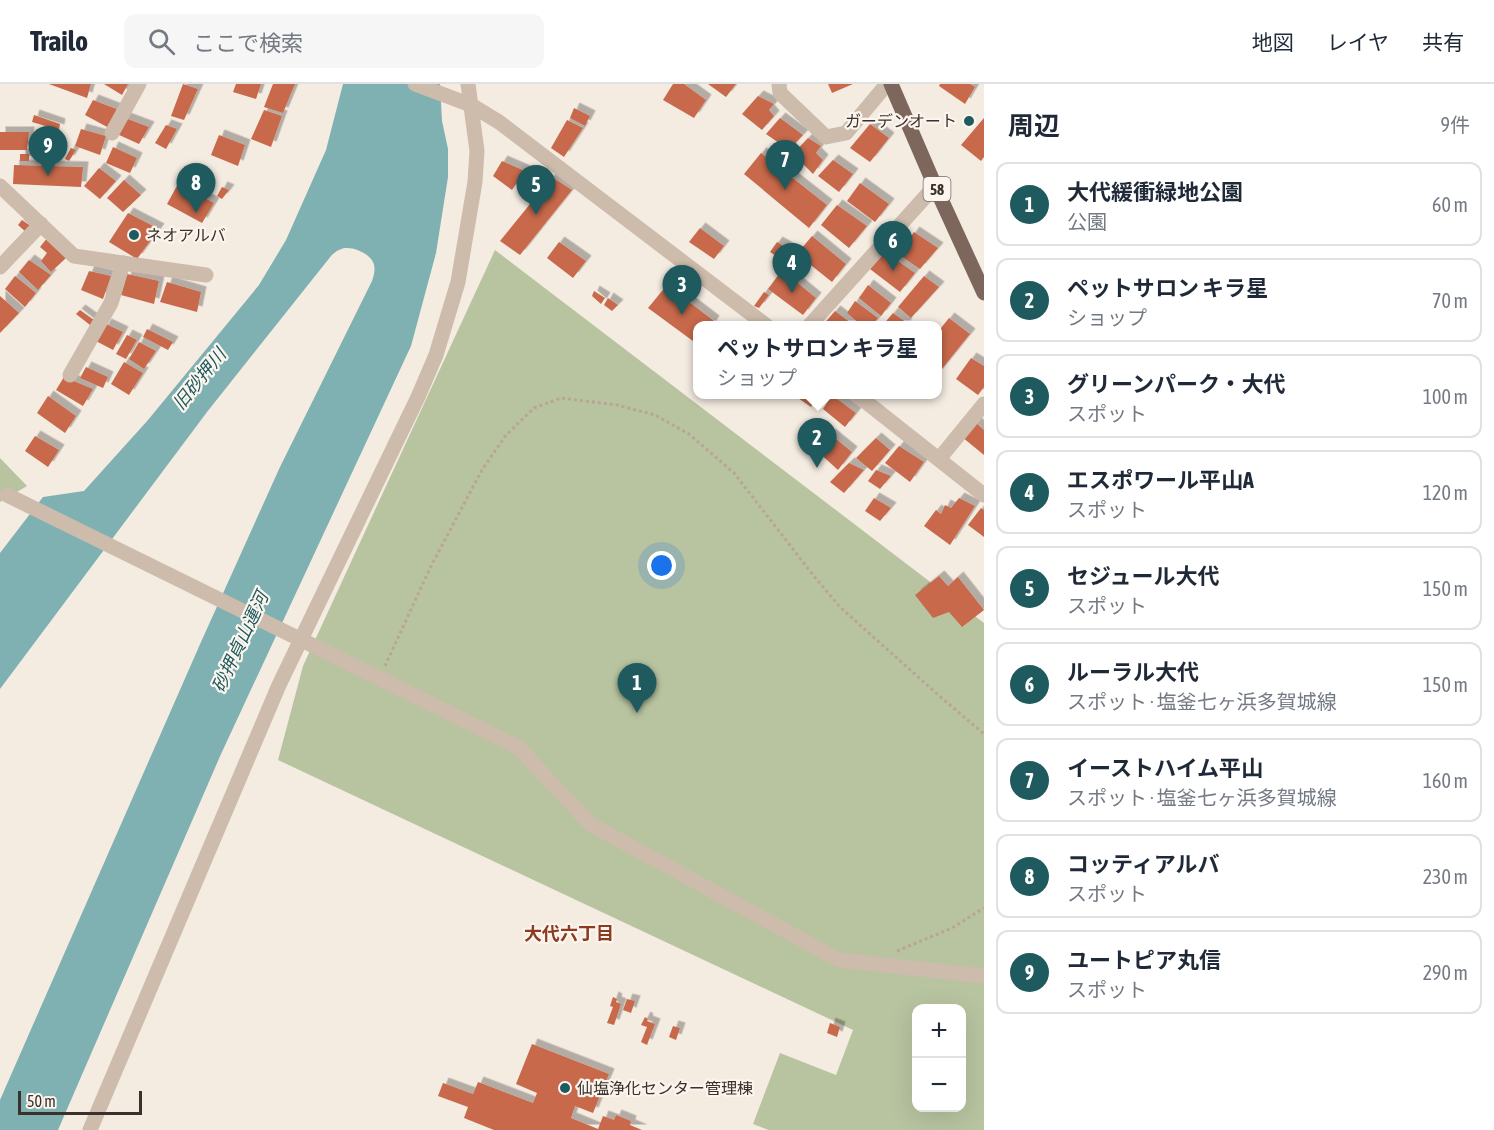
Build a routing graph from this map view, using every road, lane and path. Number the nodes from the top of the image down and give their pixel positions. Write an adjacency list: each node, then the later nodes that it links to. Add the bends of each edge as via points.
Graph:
1 (139, 84): 7 (street)
2 (415, 84): 6 (street)
3 (468, 84): 6 (street)
4 (779, 84): 5 (street, via 780,93 826,137 846,133)
5 (889, 84): 9 (main road, 58)
6 (471, 105): 15 (street); 28 (street, via 477,151 475,183 458,282 436,355 279,685)
7 (112, 133)
8 (0, 186): 10 (street)
9 (935, 186): 14 (main road, 58); 16 (street)
10 (41, 224): 11 (street, via 74,256); 12 (street)
11 (123, 263): 13 (street); 17 (street, via 111,303)
12 (0, 267)
13 (206, 275)
14 (984, 293)
15 (760, 321)
16 (814, 321)
17 (70, 375)
18 (862, 399): 20 (street)
19 (984, 404): 20 (street)
20 (939, 459): 22 (street)
21 (3, 493): 23 (street, bridge)
22 (984, 495)
23 (379, 678): 24 (path, via 431,566 482,470 506,435 534,408 561,398 617,405 655,415 690,434 734,473 840,607); 26 (street, via 518,747 590,824 840,960)
24 (984, 734)
25 (984, 908): 26 (path, via 952,928)
26 (870, 964): 27 (street)
27 (984, 976)
28 (90, 1130)

